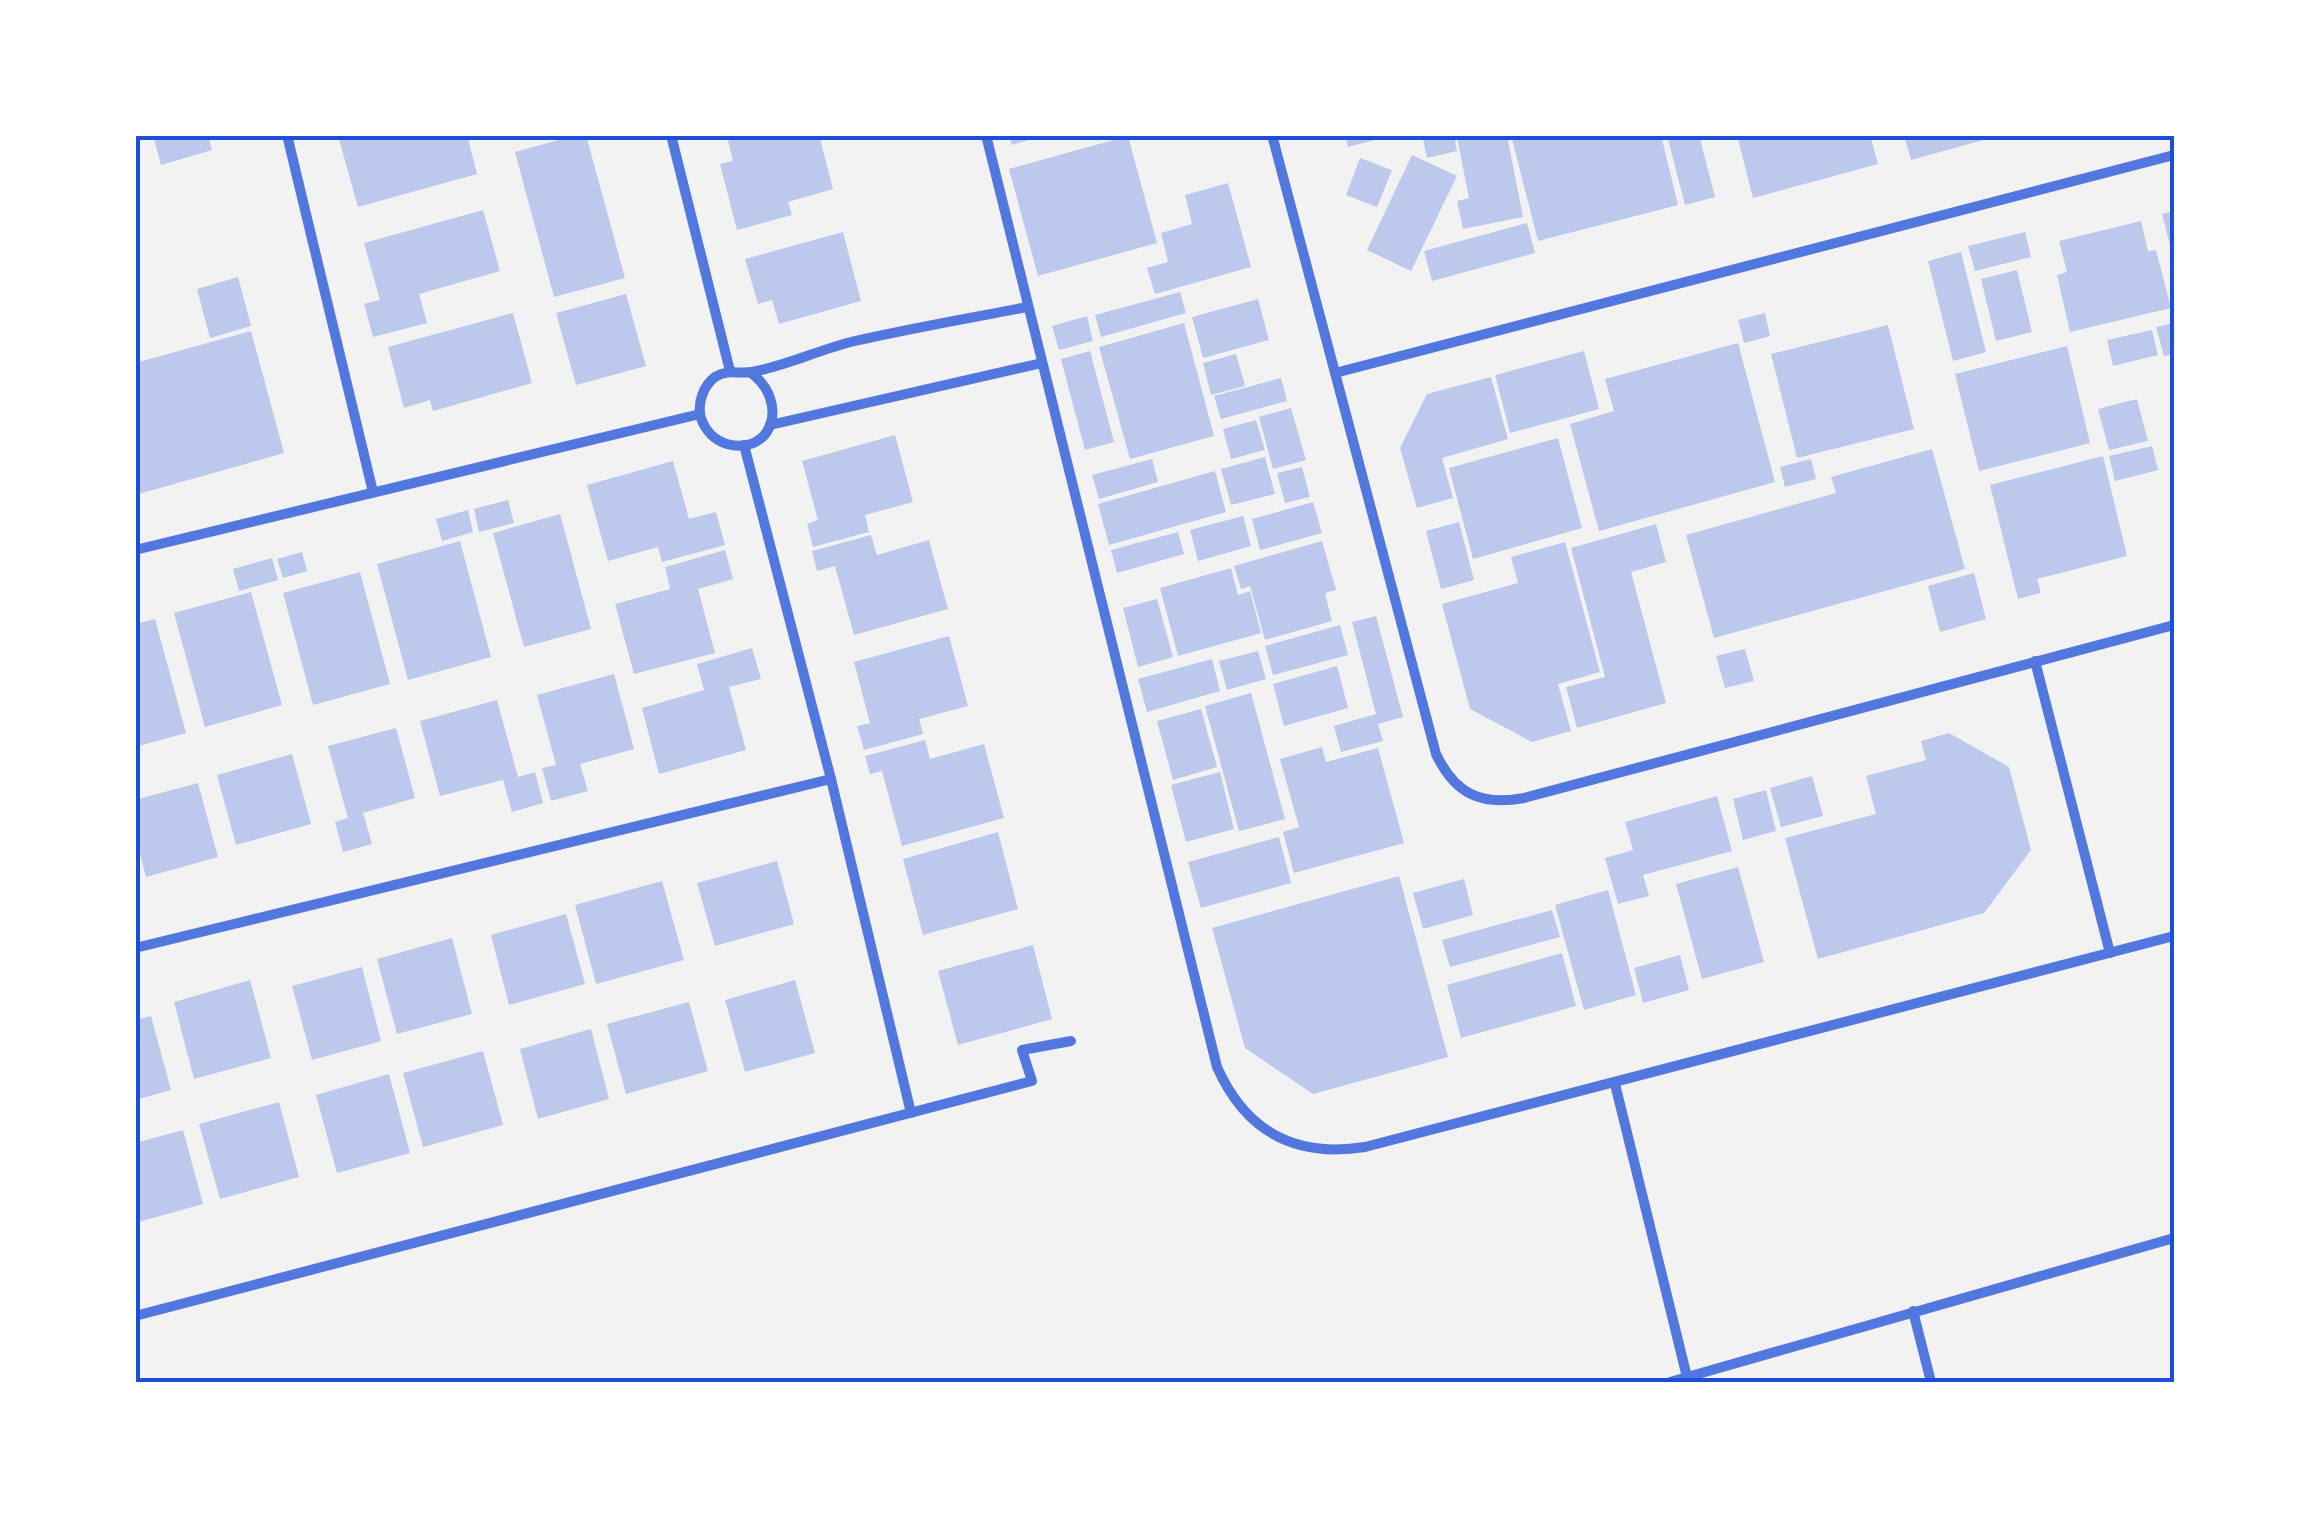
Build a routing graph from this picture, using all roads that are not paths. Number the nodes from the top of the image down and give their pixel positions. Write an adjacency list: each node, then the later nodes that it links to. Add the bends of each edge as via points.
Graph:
1 (287, 135): 14 (street)
2 (671, 135): 8 (street)
3 (986, 135): 6 (street)
4 (1272, 135): 10 (street)
5 (2174, 155): 10 (street)
6 (1028, 307): 7 (street); 9 (street, via 852,342)
7 (1042, 363): 12 (street); 23 (street, via 1209,1038 1230,1096 1274,1138 1334,1152)
8 (730, 370): 9 (street); 11 (street, via 702,395)
9 (750, 372): 12 (street, via 767,385 774,404)
10 (1335, 373): 17 (street, via 1436,754 1448,779 1470,796 1497,803 1524,798)
11 (700, 414): 13 (street, via 724,444); 14 (street)
12 (770, 426): 13 (street)
13 (744, 445): 18 (street)
14 (373, 492): 15 (street)
15 (135, 550)
16 (2174, 624): 17 (street)
17 (2035, 662): 21 (street)
18 (831, 779): 20 (street); 24 (street)
19 (2174, 936): 21 (street)
20 (135, 948)
21 (2110, 953): 23 (street)
22 (1071, 1040): 24 (street, via 1022,1050 1032,1081)
23 (1615, 1084): 28 (street)
24 (911, 1113): 27 (street)
25 (2174, 1238): 26 (street)
26 (1913, 1311): 28 (street); 30 (street)
27 (135, 1316)
28 (1687, 1377): 29 (street)
29 (1670, 1382)
30 (1931, 1382)

